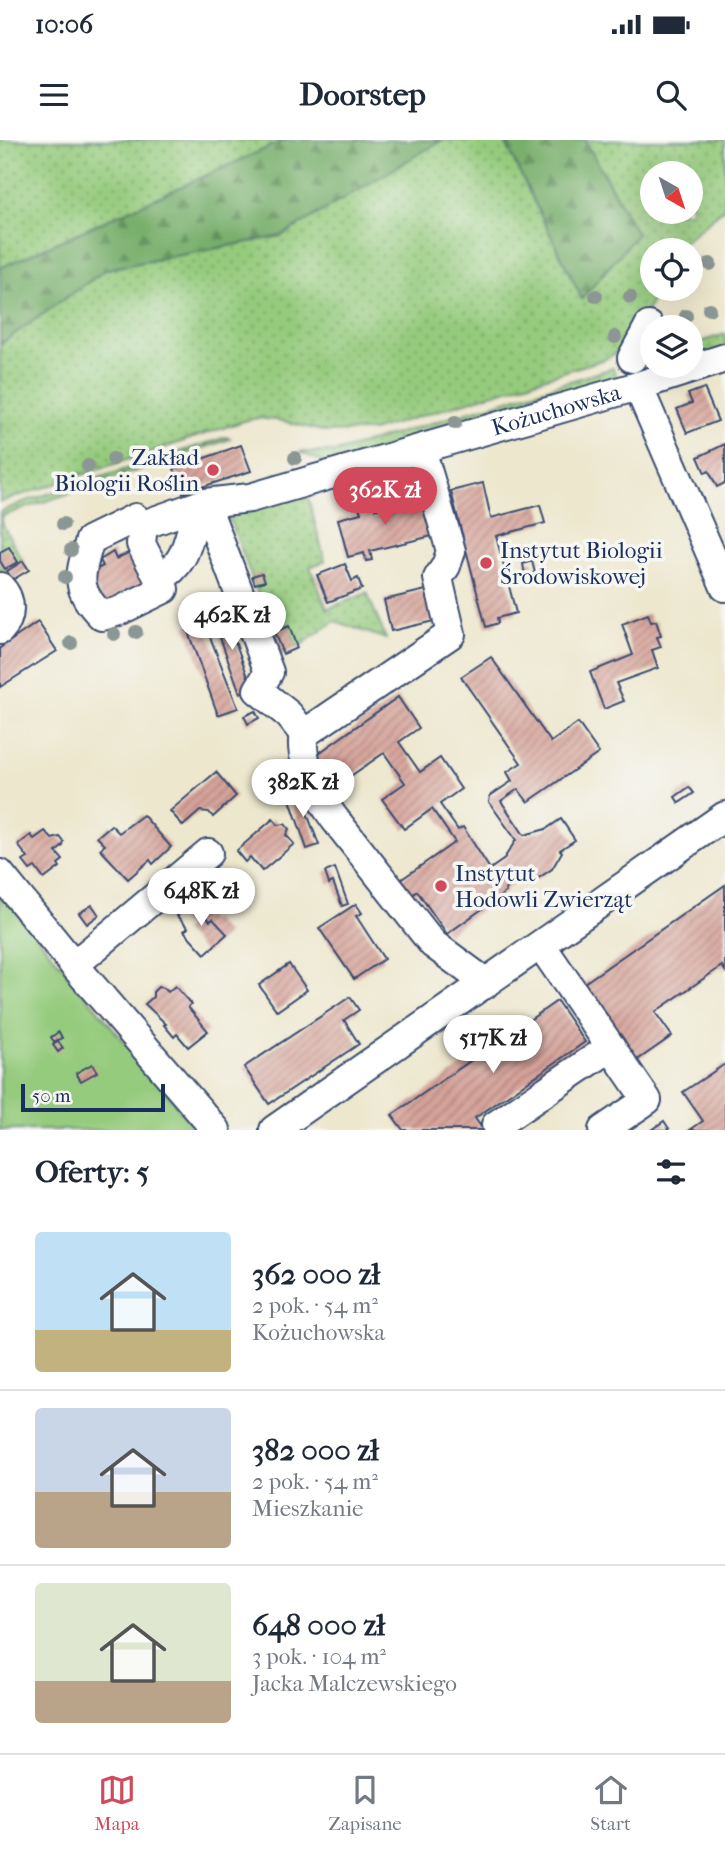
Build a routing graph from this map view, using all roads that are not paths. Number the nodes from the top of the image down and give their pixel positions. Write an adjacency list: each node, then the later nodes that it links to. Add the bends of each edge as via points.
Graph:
1 (640, 343): 2 (street)
2 (632, 358)
3 (725, 358): 4 (street)
4 (638, 386): 5 (street, Kożuchowska); 10 (street, Kożuchowska)
5 (421, 449): 6 (street, Kożuchowska, via 250,498); 12 (street, via 451,551 438,578 451,634)
6 (202, 505): 7 (street, Kożuchowska); 8 (street, via 182,560); 12 (street, via 269,672 258,690)
7 (143, 525): 8 (street, via 141,544); 8 (street, Kożuchowska, via 135,518 90,540 80,585 102,615 164,589)
8 (159, 579)
9 (0, 587): 11 (street, via 9,602)
10 (725, 587)
11 (0, 630)
12 (304, 734): 18 (street, via 301,746 320,799 433,944)
13 (725, 816): 16 (street)
14 (208, 853): 17 (street)
15 (0, 874): 17 (street)
16 (541, 945): 18 (street); 19 (street)
17 (74, 965): 20 (street)
18 (484, 985): 21 (street)
19 (611, 1047): 22 (street, via 496,1125); 23 (street, via 647,1100)
20 (216, 1130)
21 (274, 1130)
22 (500, 1130)
23 (604, 1130)

